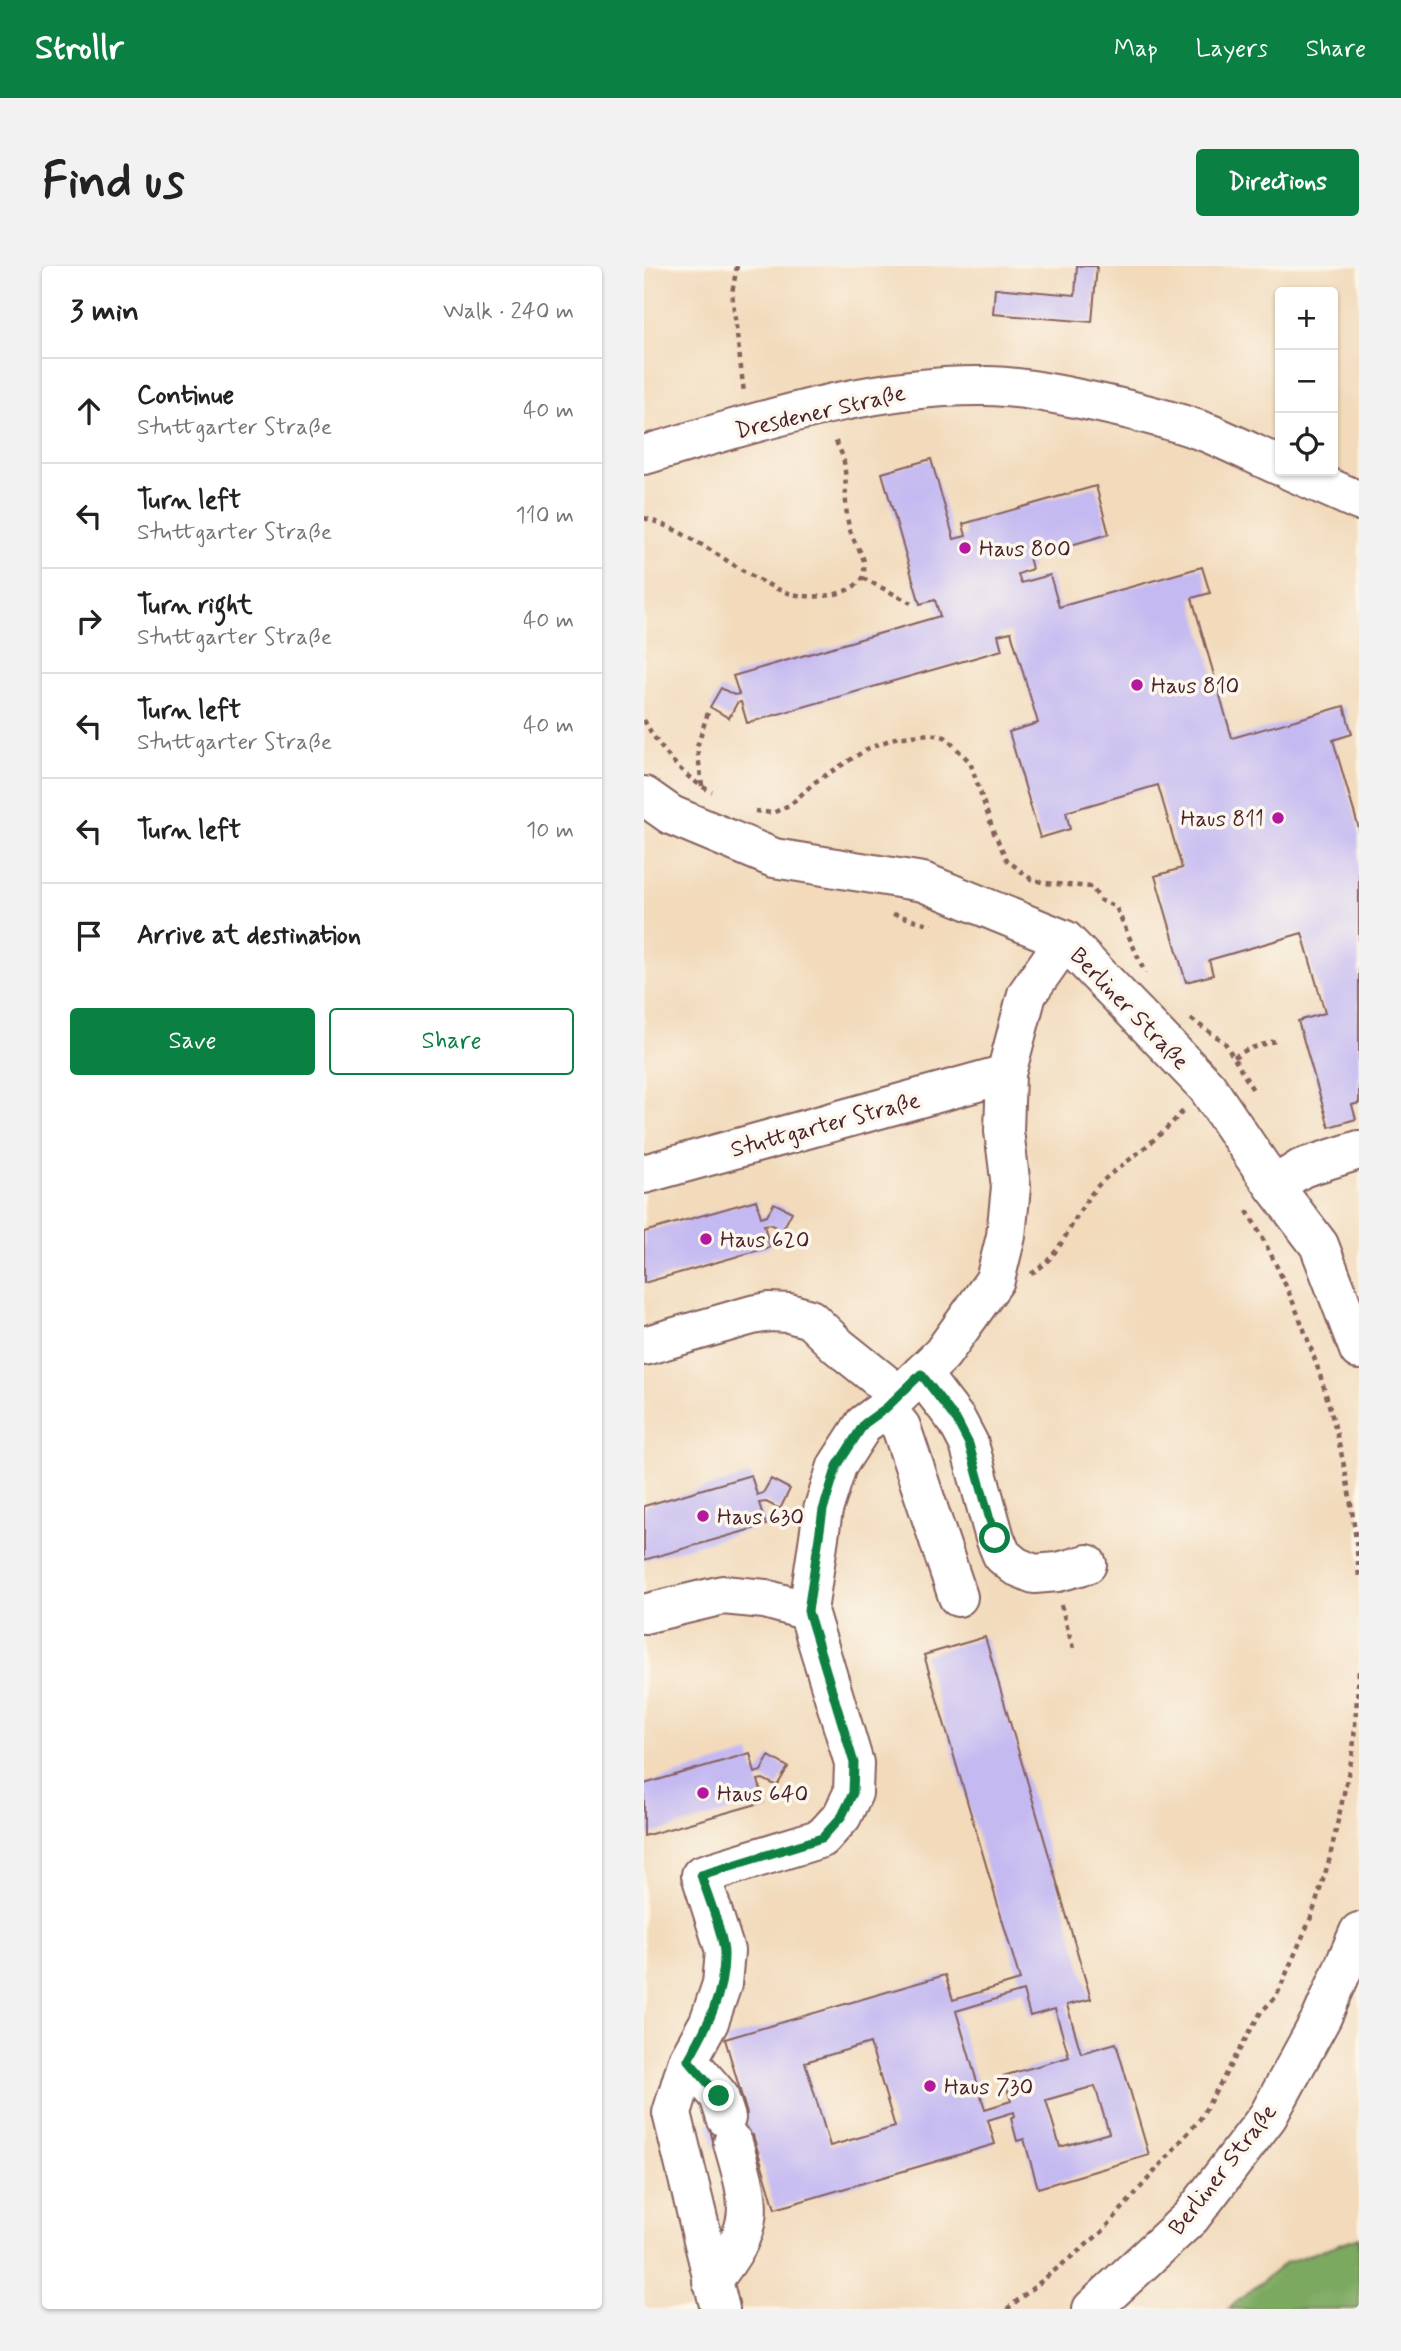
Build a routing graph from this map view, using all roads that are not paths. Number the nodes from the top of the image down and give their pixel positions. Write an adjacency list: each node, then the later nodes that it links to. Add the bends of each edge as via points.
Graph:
1 (644, 455): 2 (lane, Dresdener Straße, via 871,395 987,386 1043,392 1155,416)
2 (1275, 464)
3 (1302, 476): 4 (lane)
4 (1359, 501)
5 (644, 796): 6 (lane, Berliner Straße, via 671,815 774,858 923,882)
6 (1065, 940): 7 (lane, via 1027,994); 10 (lane, Berliner Straße)
7 (1006, 1074): 9 (lane, Stuttgarter Straße); 13 (lane, via 1004,1131 1011,1187 995,1280 942,1354)
8 (1359, 1150): 10 (lane, via 1302,1168)
9 (644, 1174)
10 (1257, 1193): 12 (lane, Berliner Straße, via 1319,1245)
11 (644, 1346): 13 (lane, via 752,1315 789,1313 810,1320)
12 (1359, 1350)
13 (902, 1392): 14 (lane, via 957,1421 969,1444 1002,1555 1034,1574); 15 (lane, via 901,1427); 16 (lane, via 864,1424 837,1466 823,1510)
14 (1069, 1568)
15 (958, 1597)
16 (808, 1611): 17 (lane, via 765,1599 723,1595); 19 (lane, via 854,1763 853,1793 842,1816 822,1838 701,1875 725,1951 722,1984 709,2022)
17 (644, 1614)
18 (1359, 1932): 21 (lane, Berliner Straße, via 1322,2017 1268,2116 1191,2217)
19 (688, 2060): 20 (lane, via 672,2113); 20 (lane, via 719,2096 747,2194 741,2238)
20 (716, 2295)
21 (1091, 2309)

